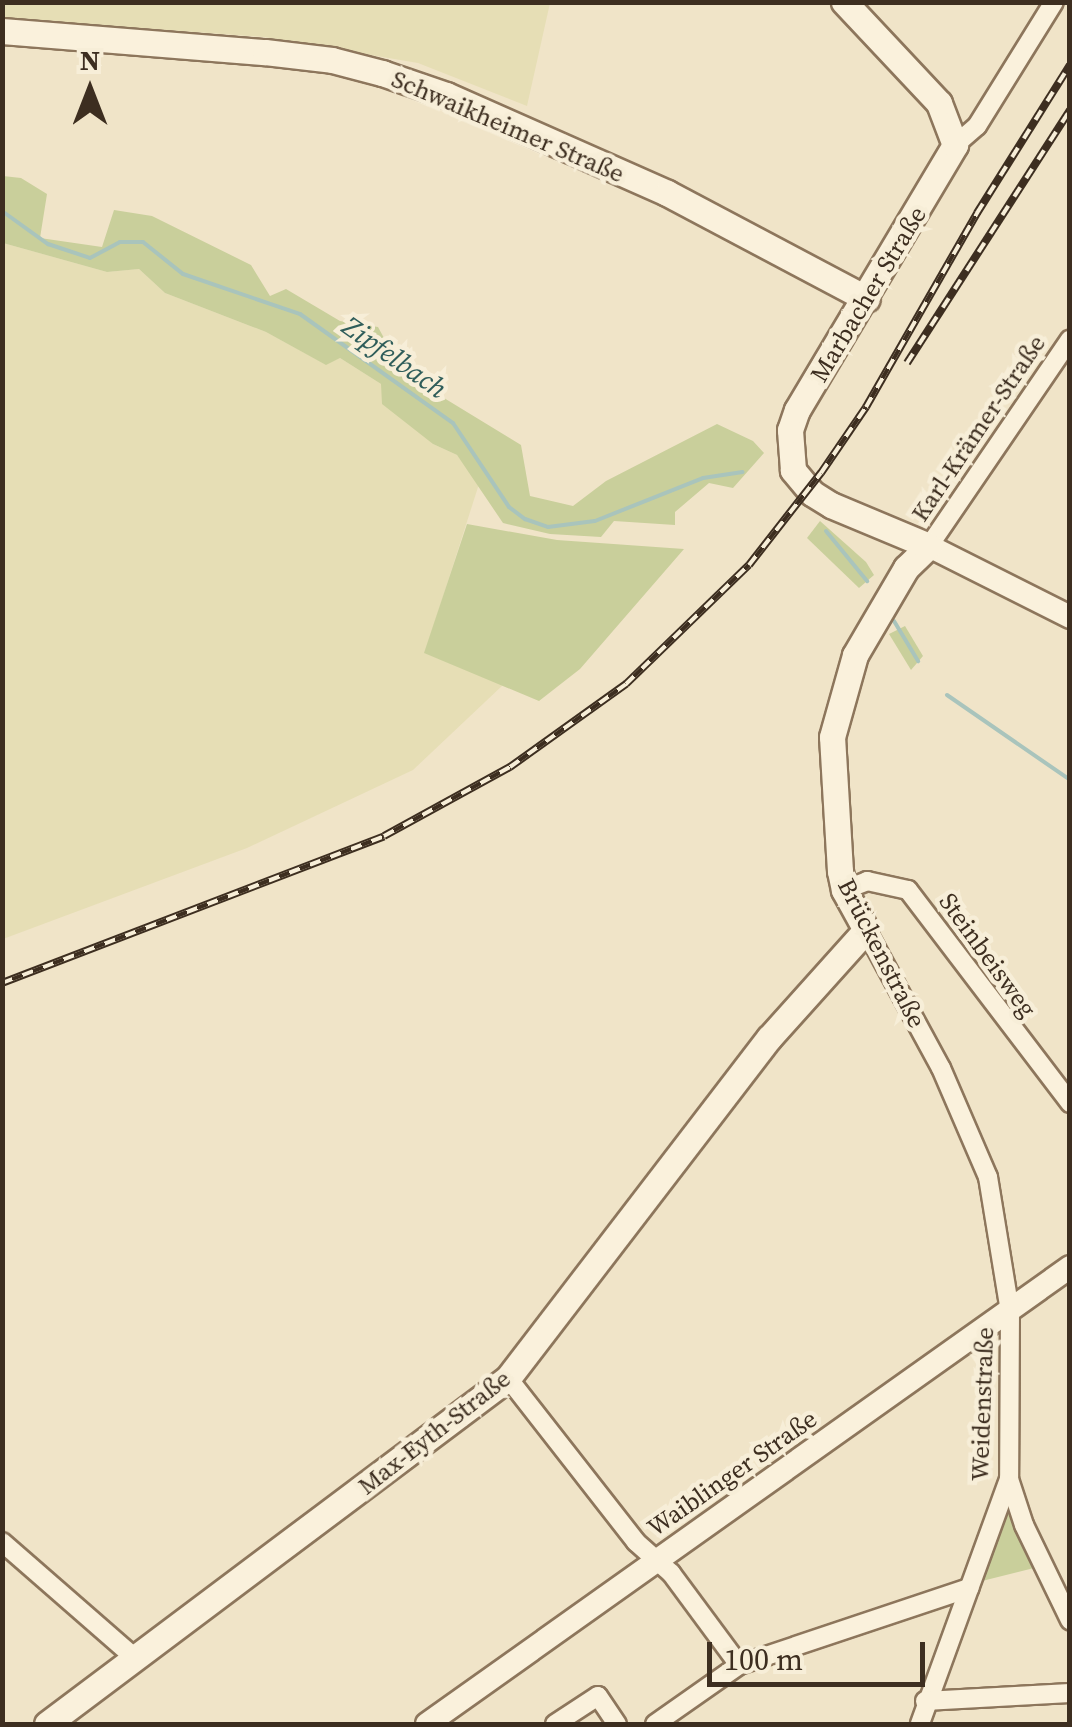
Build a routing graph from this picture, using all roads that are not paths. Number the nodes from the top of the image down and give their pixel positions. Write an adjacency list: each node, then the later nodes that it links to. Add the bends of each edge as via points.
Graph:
1 (844, 2): 4 (main road, via 940,103)
2 (1054, 2): 4 (street, via 977,126)
3 (2, 32): 5 (main road, Schwaikheimer Straße, via 265,52 382,73 667,193)
4 (954, 146): 5 (main road, Marbacher Straße)
5 (867, 299): 7 (main road, Marbacher Straße, via 797,410 790,458 801,482 820,499)
6 (1070, 339): 7 (street, Karl-Krämer-Straße)
7 (928, 546): 8 (street); 9 (main road, Brückenstraße, via 910,562 874,620 841,698 831,777)
8 (1070, 617)
9 (844, 890): 10 (main road, Brückenstraße); 11 (street, Steinbeisweg, via 867,881 908,890)
10 (866, 930): 13 (street, Brückenstraße, via 942,1068 988,1177); 14 (main road, Max-Eyth-Straße, via 769,1038)
11 (1070, 1103)
12 (1070, 1267): 13 (street, Waiblinger Straße)
13 (1010, 1311): 15 (street, Weidenstraße); 17 (street, Waiblinger Straße)
14 (508, 1378): 17 (street); 20 (main road, Max-Eyth-Straße)
15 (1009, 1479): 18 (street, Weidenstraße); 19 (street)
16 (2, 1542): 20 (street)
17 (657, 1560): 21 (street); 25 (street, Waiblinger Straße)
18 (968, 1588): 21 (street); 23 (street, Weidenstraße)
19 (1070, 1620)
20 (135, 1658): 24 (main road, Max-Eyth-Straße)
21 (739, 1665): 28 (street)
22 (1070, 1693): 23 (street)
23 (925, 1700): 29 (street, Weidenstraße)
24 (47, 1724)
25 (427, 1724)
26 (555, 1724): 27 (street, via 598,1696)
27 (617, 1724)
28 (655, 1724)
29 (920, 1724)

